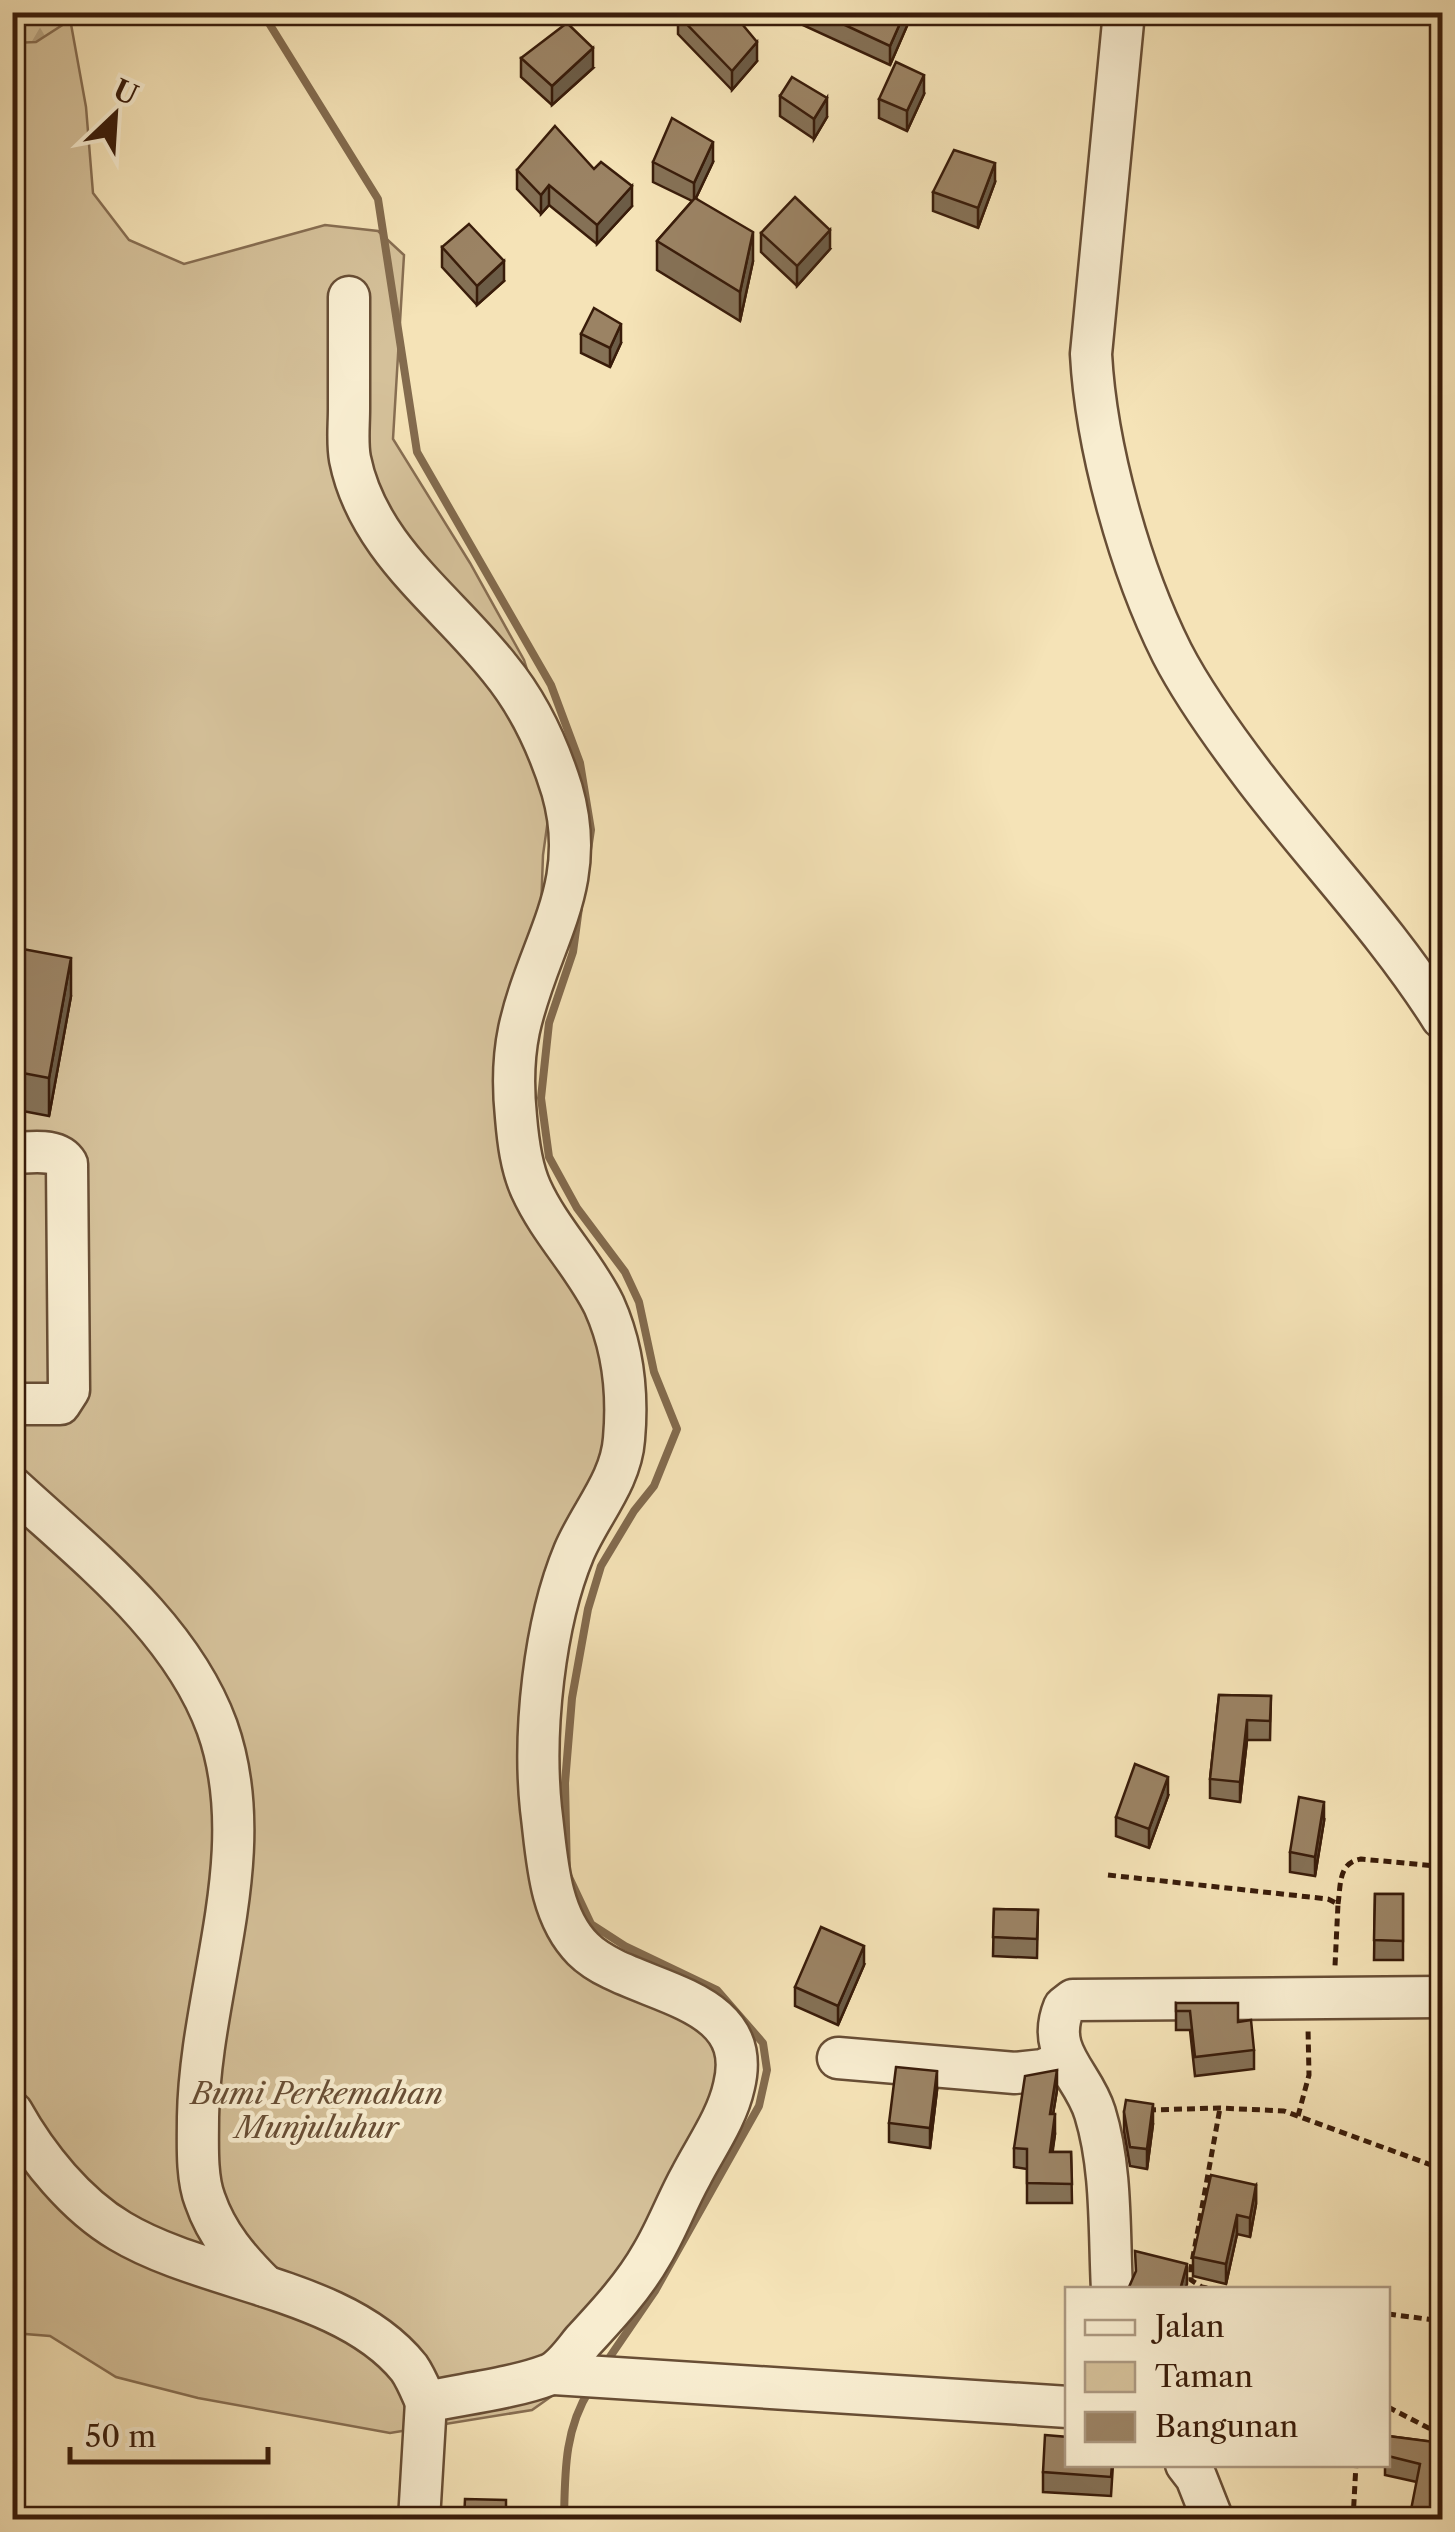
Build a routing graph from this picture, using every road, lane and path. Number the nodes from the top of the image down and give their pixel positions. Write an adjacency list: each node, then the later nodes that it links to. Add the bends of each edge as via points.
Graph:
1 (1124, 12): 3 (street, via 1091,354 1130,545 1179,666 1254,776 1408,962)
2 (349, 298): 24 (street, via 349,456 368,510 397,556 520,698 548,752 569,824 567,890 520,1024 516,1121 531,1189 587,1275 616,1337 626,1407 624,1449 577,1546 554,1620 538,1730 548,1866 560,1912 586,1953 706,2010 726,2034 736,2068 727,2108 653,2253 609,2312)
3 (1442, 1018)
4 (12, 1153): 5 (street, via 56,1154 67,1164 69,1390 60,1404)
5 (12, 1404)
6 (12, 1487): 19 (street, via 146,1617 188,1670 217,1728 233,1835 199,2068 203,2196 218,2231)
7 (1442, 1862): 9 (path, via 1349,1861)
8 (1108, 1875): 9 (path)
9 (1338, 1904): 11 (path, via 1333,1978)
10 (1442, 1997): 11 (street)
11 (1318, 1999): 13 (street, via 1073,2000 1058,2030); 17 (path)
12 (838, 2058): 13 (street, via 1015,2073)
13 (1064, 2061): 16 (street)
14 (1220, 2108): 16 (path); 17 (path); 21 (path, via 1191,2268 1191,2280)
15 (12, 2112): 19 (street, via 74,2194 118,2230 172,2256)
16 (1094, 2112): 20 (street, via 1104,2159)
17 (1298, 2116): 18 (path)
18 (1442, 2169)
19 (265, 2286): 25 (street, via 386,2344 411,2370)
20 (1112, 2287)
21 (1202, 2287)
22 (1390, 2314): 23 (path)
23 (1442, 2322)
24 (577, 2374): 25 (street); 26 (street)
25 (426, 2402): 31 (street)
26 (1065, 2408)
27 (1390, 2408): 28 (path)
28 (1442, 2435)
29 (1188, 2467): 32 (street)
30 (1356, 2467): 33 (path)
31 (419, 2520)
32 (1212, 2520)
33 (1352, 2520)

